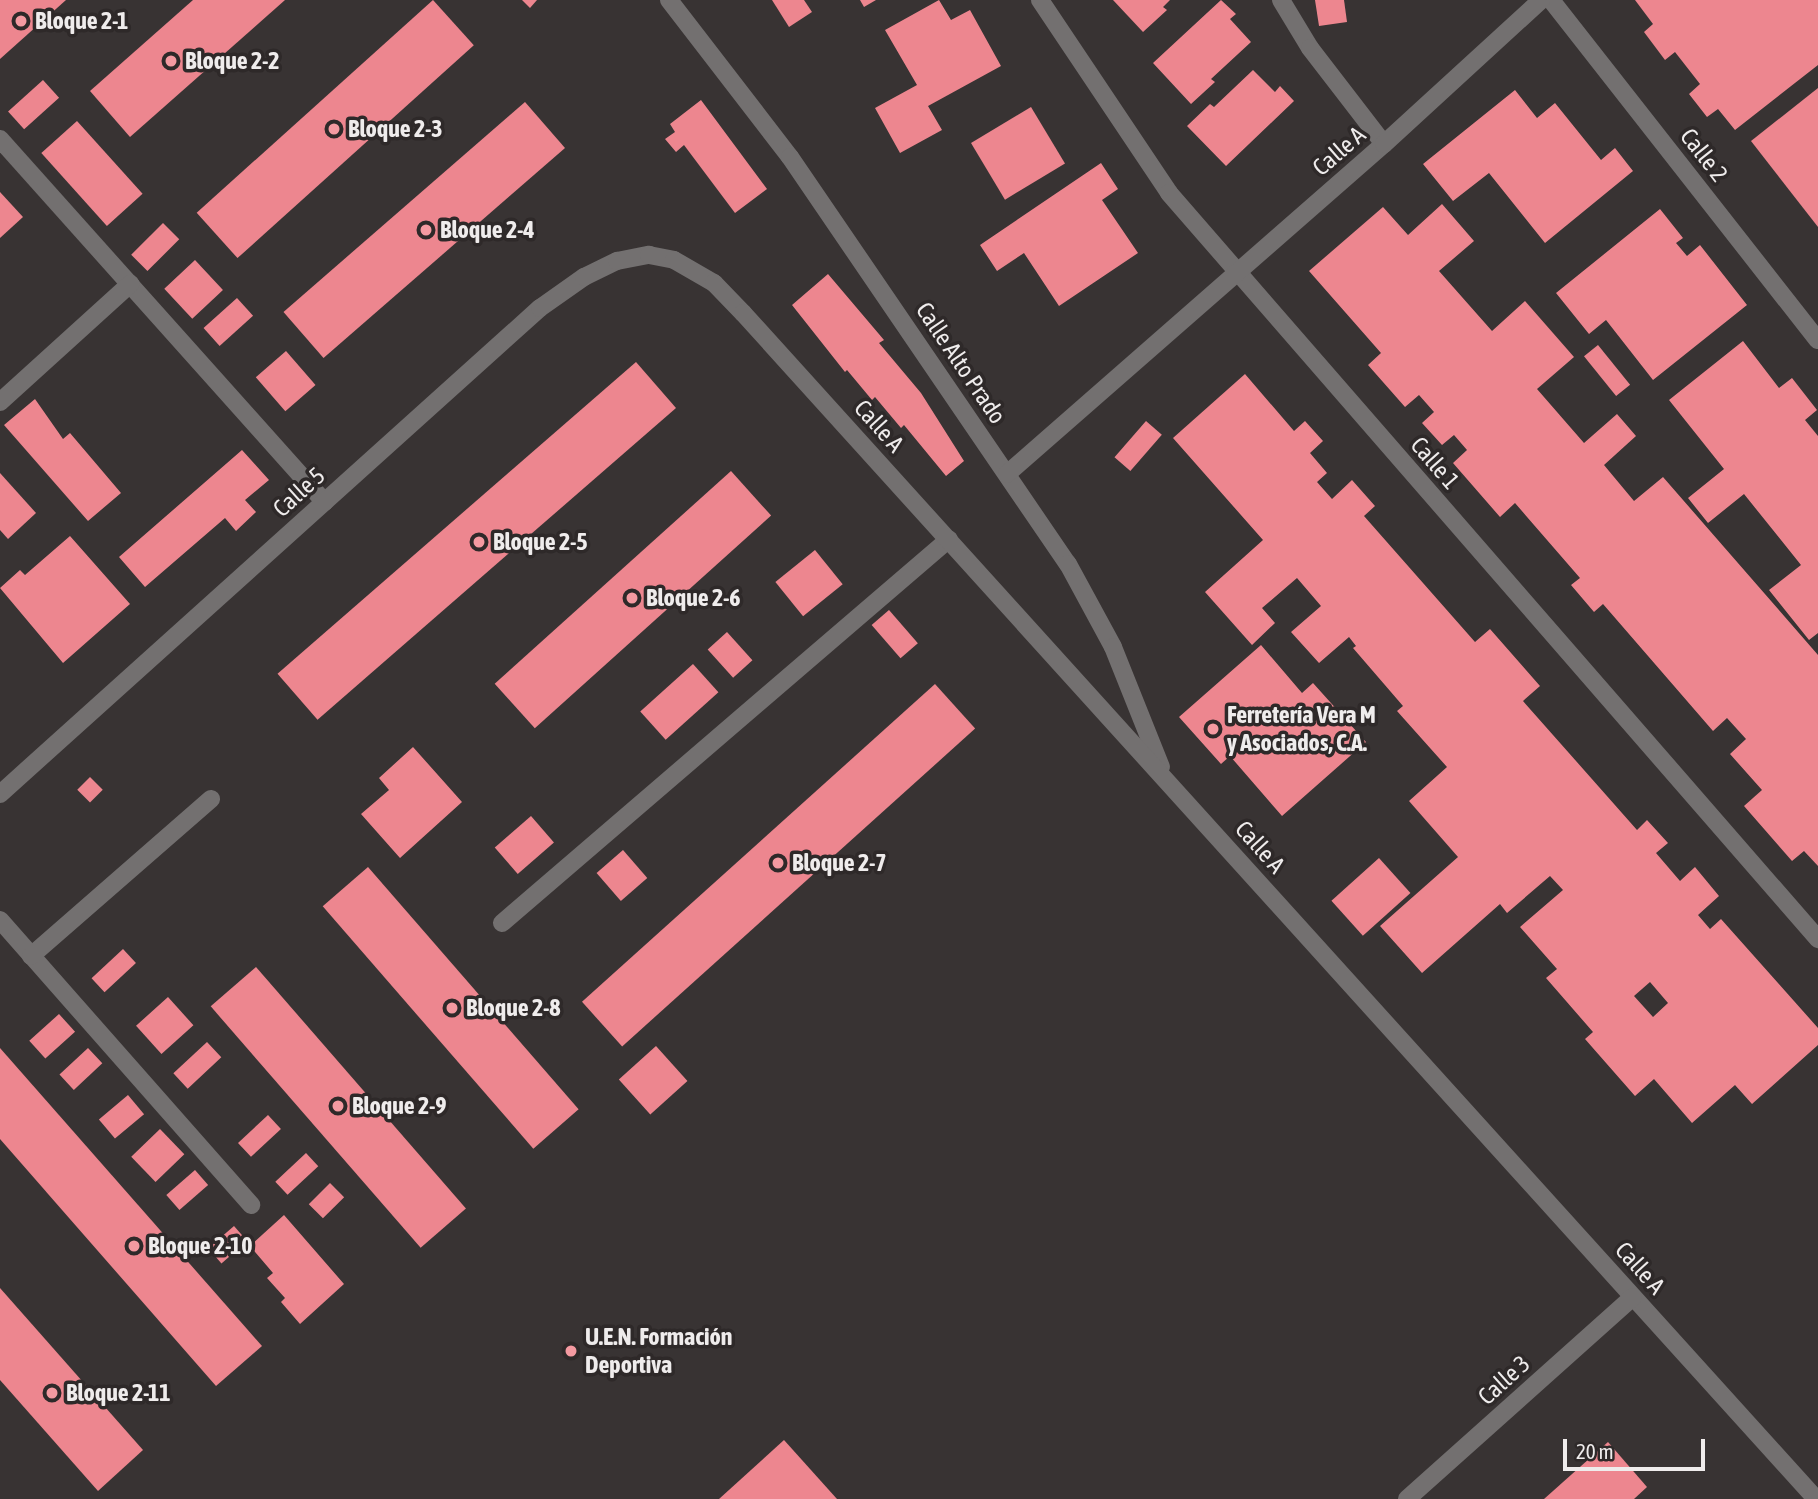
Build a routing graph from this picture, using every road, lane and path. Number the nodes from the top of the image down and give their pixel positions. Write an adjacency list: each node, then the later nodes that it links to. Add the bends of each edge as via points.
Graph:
1 (668, 0): 13 (street, Calle Alto Prado, via 790,157)
2 (1040, 0): 9 (street, Calle 1, via 1169,193)
3 (1281, 0): 7 (street, via 1310,48)
4 (1541, 0): 7 (street, Calle A)
5 (1551, 0): 11 (street, Calle 2)
6 (0, 139): 10 (street)
7 (1384, 144): 9 (street, Calle A)
8 (649, 255): 14 (street, Calle 5, via 617,261 584,277 540,308); 15 (street, Calle A, via 674,260 714,283)
9 (1237, 273): 13 (street, Calle A); 21 (street, Calle 1)
10 (130, 284): 12 (street); 14 (street)
11 (1818, 340)
12 (0, 402)
13 (1007, 474): 16 (street, Calle Alto Prado, via 1068,564 1113,647)
14 (326, 502): 17 (street, Calle 5)
15 (949, 539): 16 (street, Calle A); 20 (street)
16 (1167, 780): 24 (street, Calle A)
17 (0, 794)
18 (211, 799): 22 (street)
19 (0, 920): 22 (street)
20 (502, 923)
21 (1818, 939)
22 (31, 956): 23 (street)
23 (251, 1205)
24 (1633, 1297): 25 (street, Calle 3); 26 (street, Calle A)
25 (1407, 1499)
26 (1816, 1499)

